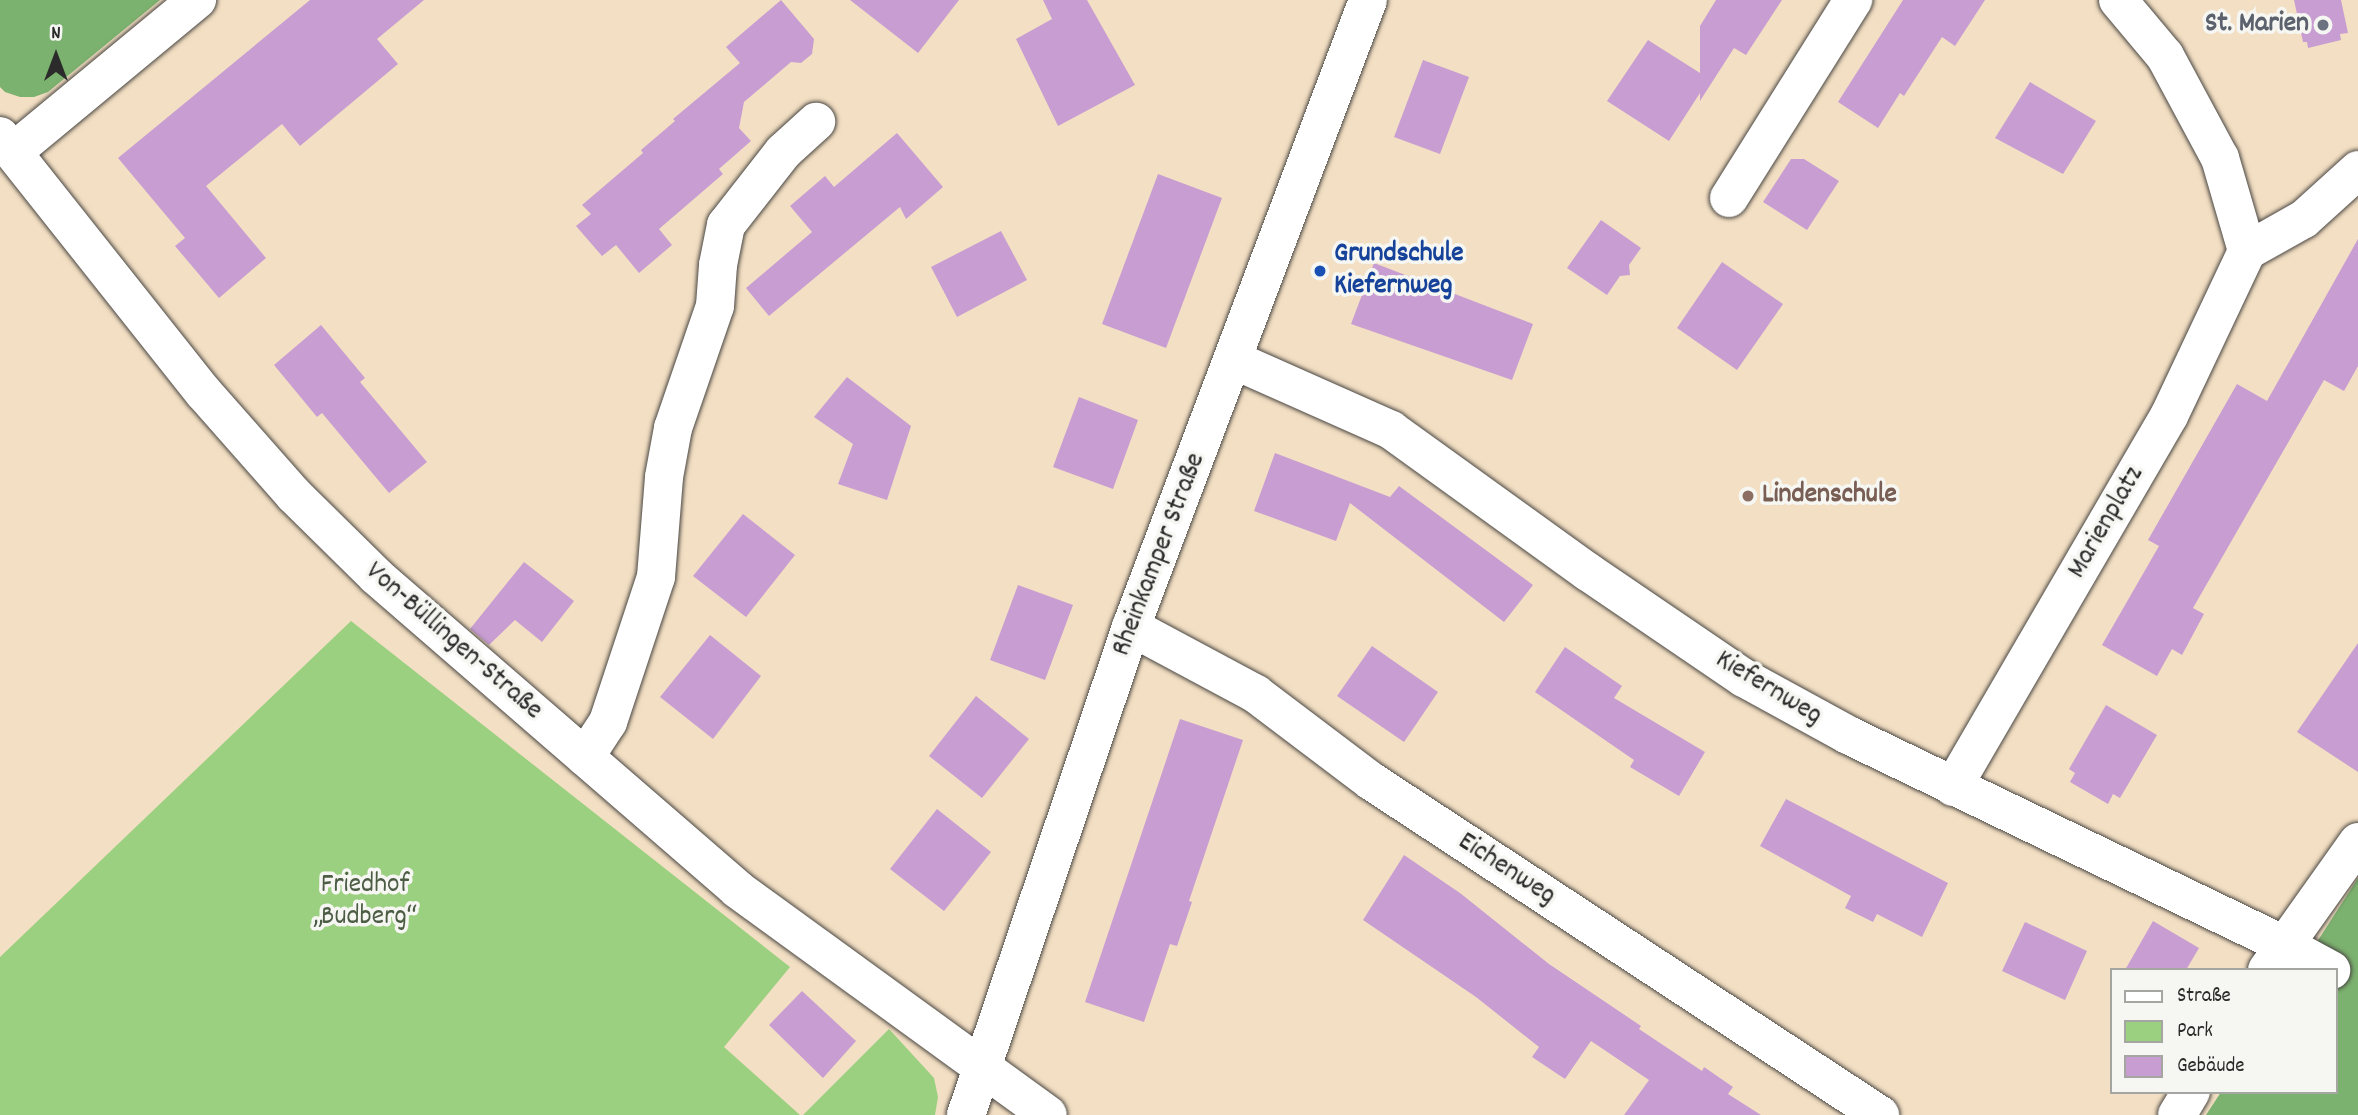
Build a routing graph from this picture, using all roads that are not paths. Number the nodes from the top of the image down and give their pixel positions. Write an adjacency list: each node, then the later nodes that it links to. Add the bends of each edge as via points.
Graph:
1 (197, 0): 6 (street)
2 (1368, 0): 10 (street, Rheinkamper Straße)
3 (1853, 0): 8 (street)
4 (2118, 0): 9 (street, via 2165,56 2220,158)
5 (816, 122): 12 (street, via 783,152 726,225 715,306 673,428 656,577 608,722)
6 (7, 144): 12 (street, Von-Büllingen-Straße, via 204,393 294,495 376,576)
7 (2358, 170): 9 (street, via 2304,219)
8 (1729, 198)
9 (2248, 251): 13 (street, Marienplatz, via 2169,416)
10 (1234, 360): 11 (street, Rheinkamper Straße); 13 (street, Kiefernweg, via 1391,430 1744,678)
11 (1131, 627): 19 (street, Rheinkamper Straße); 23 (street, Eichenweg, via 1256,694 1371,781)
12 (585, 757): 19 (street, Von-Büllingen-Straße, via 737,889)
13 (1952, 788): 15 (street, Kiefernweg)
14 (2358, 842): 15 (street)
15 (2275, 957): 16 (street, Kiefernweg)
16 (2321, 968)
17 (2337, 973): 18 (street, Kiefernweg)
18 (2358, 983)
19 (983, 1066): 21 (street, Rheinkamper Straße); 22 (street, Von-Büllingen-Straße)
20 (2190, 1094): 24 (street)
21 (966, 1115)
22 (1048, 1115)
23 (1880, 1115)
24 (2177, 1115)

